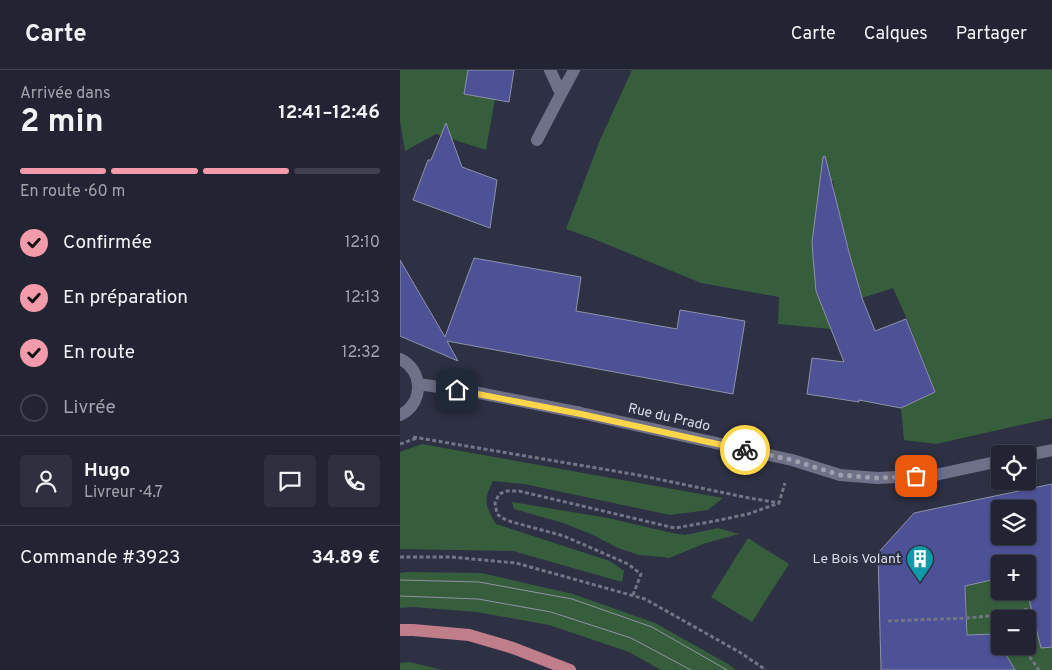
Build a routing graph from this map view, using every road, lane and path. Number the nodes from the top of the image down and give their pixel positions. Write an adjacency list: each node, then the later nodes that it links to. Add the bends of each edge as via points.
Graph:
1 (550, 70): 3 (street)
2 (574, 70): 3 (street)
3 (560, 94): 4 (street)
4 (537, 140)
5 (400, 359): 6 (street, via 412,367)
6 (418, 384): 7 (street, via 418,395 413,405); 11 (street, Rue du Prado, via 474,392)
7 (400, 415)
8 (409, 436): 13 (path)
9 (1052, 450): 10 (street)
10 (1036, 453)
11 (792, 460): 12 (street, Rue du Prado, via 840,475 878,478 934,475); 13 (path)
12 (991, 463)
13 (779, 503): 15 (path, via 715,522 675,528 518,491 507,490 499,494 495,503 497,514 502,518 564,536 628,564 641,574)
14 (400, 557): 15 (path, via 451,556 516,563)
15 (633, 595): 23 (path, via 645,598)
16 (1032, 608): 17 (path)
17 (1025, 610)
18 (991, 617): 19 (path)
19 (888, 621)
20 (400, 630): 22 (main road, via 469,635)
21 (1028, 655): 24 (path)
22 (570, 670)
23 (766, 670)
24 (1039, 670)

